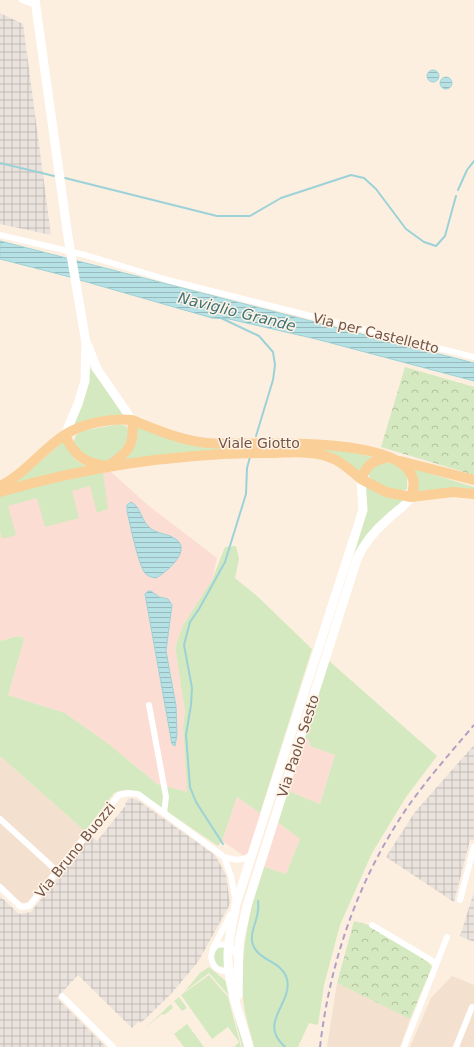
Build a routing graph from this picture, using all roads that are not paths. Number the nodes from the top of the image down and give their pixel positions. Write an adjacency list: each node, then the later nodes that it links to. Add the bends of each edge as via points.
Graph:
1 (22, 0): 2 (street)
2 (36, 2): 4 (street, via 68,237)
3 (0, 235): 5 (street, Via per Castelletto)
4 (86, 343): 6 (street, via 98,369); 7 (street, via 85,381)
5 (474, 357)
6 (132, 420): 7 (main road, Viale Giotto, via 123,419 88,425); 8 (main road, Viale Giotto, via 178,439 208,443 322,444 356,448); 10 (main road, Viale Giotto, via 133,435 128,452)
7 (66, 435): 10 (main road, Viale Giotto, via 79,457 88,463); 13 (main road, Viale Giotto, via 26,469)
8 (388, 458): 9 (main road, Viale Giotto); 11 (main road, via 375,461 368,466)
9 (400, 461): 12 (main road, Viale Giotto); 16 (main road, via 414,478)
10 (108, 466): 11 (main road, Viale Giotto, via 180,456 316,453 341,462); 14 (main road, Viale Giotto)
11 (361, 479): 16 (main road, Viale Giotto, via 386,492); 21 (street, Via Paolo Sesto, via 363,510)
12 (474, 480)
13 (0, 486)
14 (0, 492)
15 (474, 494): 16 (main road, Viale Giotto, via 453,492)
16 (411, 498): 31 (street, Via Paolo Sesto, via 364,543 357,559 247,906)
17 (150, 705): 18 (street, via 166,797)
18 (164, 813): 22 (street, Via Bruno Buozzi); 23 (street, Via Bruno Buozzi, via 138,794 119,795)
19 (0, 820): 23 (street)
20 (474, 847): 25 (street)
21 (253, 853): 22 (street, Via Bruno Buozzi, via 246,859 236,861); 26 (street, Via Paolo Sesto)
22 (224, 857): 26 (street, via 231,876)
23 (58, 872): 24 (street, Via Bruno Buozzi, via 25,908)
24 (0, 887)
25 (460, 900)
26 (236, 904): 29 (street, Via Paolo Sesto); 30 (street, Via Paolo Sesto)
27 (372, 925): 32 (street)
28 (447, 938): 32 (street)
29 (229, 946): 30 (street, via 222,944); 31 (street); 33 (street, Via Paolo Sesto)
30 (213, 948): 33 (street, via 210,957 213,965 221,971)
31 (238, 960): 33 (street); 36 (street, Via Paolo Sesto, via 237,989)
32 (436, 964): 39 (street)
33 (229, 971): 36 (street, Via Paolo Sesto, via 232,992)
34 (62, 996): 37 (street)
35 (472, 1007): 40 (street)
36 (240, 1016): 38 (street, Via Paolo Sesto)
37 (113, 1047)
38 (249, 1047)
39 (404, 1047)
40 (456, 1047)

